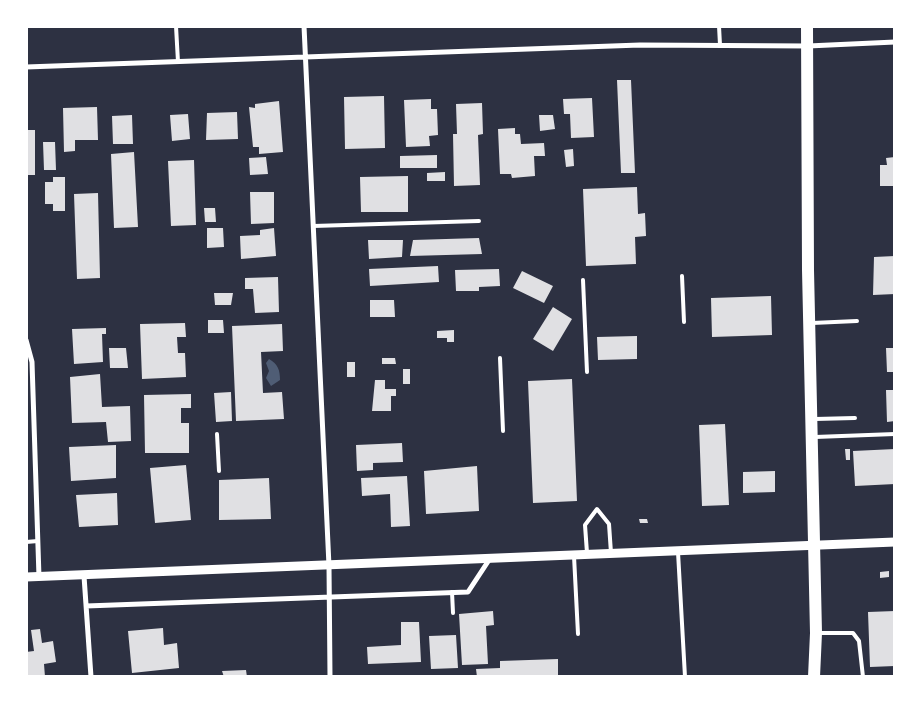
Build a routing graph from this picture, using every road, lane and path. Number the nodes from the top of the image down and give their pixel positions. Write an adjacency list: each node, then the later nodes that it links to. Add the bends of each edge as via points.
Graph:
1 (176, 26): 9 (lane)
2 (304, 26): 8 (street)
3 (719, 26): 6 (lane)
4 (807, 26): 7 (main road)
5 (895, 42): 7 (street)
6 (720, 45): 7 (street); 8 (street, via 640,45)
7 (808, 46): 17 (main road)
8 (306, 58): 9 (street); 12 (street)
9 (178, 62): 10 (street)
10 (26, 67)
11 (479, 221): 12 (lane)
12 (313, 226): 37 (street)
13 (682, 276): 15 (lane)
14 (583, 280): 20 (lane)
15 (684, 322)
16 (857, 322): 17 (lane)
17 (809, 323): 22 (main road)
18 (26, 340): 28 (street, via 32,362)
19 (500, 358): 23 (lane)
20 (587, 372)
21 (855, 418): 22 (lane)
22 (810, 419): 26 (main road)
23 (503, 431)
24 (217, 434): 27 (lane)
25 (895, 434): 26 (lane)
26 (811, 437): 31 (main road)
27 (219, 471)
28 (38, 541): 29 (lane); 40 (street)
29 (26, 542)
30 (895, 542): 31 (street)
31 (812, 545): 32 (street); 45 (main road)
32 (678, 551): 33 (street); 49 (lane)
33 (611, 553): 35 (street); 35 (lane, via 609,524 597,508 585,525)
34 (574, 555): 35 (street); 36 (street); 46 (lane)
35 (587, 555)
36 (489, 560): 37 (street); 41 (street, via 468,592)
37 (329, 566): 38 (street); 42 (street)
38 (84, 576): 40 (street); 43 (street)
39 (26, 577): 40 (street)
40 (39, 577)
41 (452, 592): 42 (street); 44 (lane)
42 (329, 597): 43 (street); 48 (street)
43 (86, 606): 47 (street)
44 (453, 613)
45 (816, 633): 50 (main road); 51 (lane, via 853,633 859,641)
46 (578, 634)
47 (91, 677)
48 (330, 677)
49 (685, 677)
50 (814, 677)
51 (863, 677)

